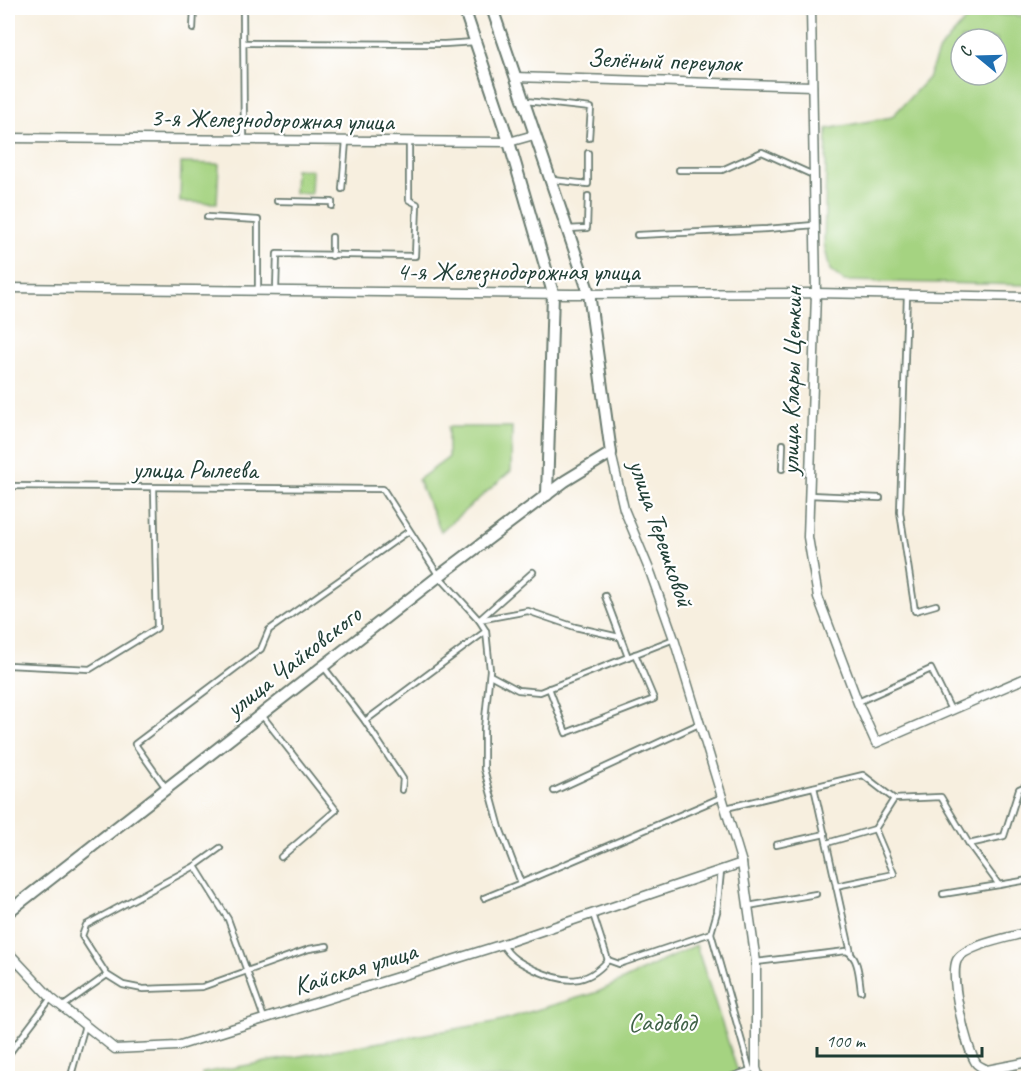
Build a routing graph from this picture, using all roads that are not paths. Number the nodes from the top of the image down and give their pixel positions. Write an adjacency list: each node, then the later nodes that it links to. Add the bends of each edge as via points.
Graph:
1 (194, 8): 6 (lane)
2 (243, 8): 8 (lane)
3 (464, 8): 7 (street)
4 (492, 8): 9 (street, улица Терешковой)
5 (811, 8): 10 (street, улица Клары Цеткин)
6 (193, 29)
7 (475, 42): 8 (lane); 18 (street)
8 (244, 43): 15 (lane)
9 (515, 76): 10 (street, Зелёный переулок); 11 (street, улица Терешковой)
10 (812, 86): 21 (street, улица Клары Цеткин)
11 (523, 101): 12 (street, улица Терешковой); 14 (lane, via 591,108)
12 (534, 135): 18 (street, 3-я Железнодорожная улица); 22 (street, улица Терешковой)
13 (8, 138): 15 (street, 3-я Железнодорожная улица)
14 (589, 138)
15 (244, 140): 16 (street, 3-я Железнодорожная улица)
16 (346, 141): 17 (street, 3-я Железнодорожная улица); 23 (lane)
17 (409, 141): 18 (street, 3-я Железнодорожная улица); 32 (lane, via 409,200 417,204 414,256)
18 (509, 142): 36 (street)
19 (588, 153): 22 (lane, via 588,184)
20 (679, 170): 21 (lane, via 722,170 762,152)
21 (813, 175): 28 (street, улица Клары Цеткин)
22 (550, 180): 29 (street, улица Терешковой)
23 (342, 189)
24 (588, 196): 29 (lane, via 587,228)
25 (277, 201): 26 (lane, via 332,202)
26 (332, 206)
27 (207, 218): 34 (lane, via 258,220)
28 (814, 225): 30 (lane); 38 (street, улица Клары Цеткин)
29 (567, 229): 37 (street, улица Терешковой)
30 (637, 235)
31 (332, 237): 32 (lane)
32 (332, 256): 35 (lane, via 277,254)
33 (8, 288): 34 (street, 4-я Железнодорожная улица)
34 (258, 290): 35 (street, 4-я Железнодорожная улица)
35 (276, 290): 36 (street, 4-я Железнодорожная улица)
36 (553, 293): 37 (street, 4-я Железнодорожная улица); 46 (street)
37 (589, 293): 38 (street, 4-я Железнодорожная улица); 42 (street, улица Терешковой)
38 (816, 293): 39 (street, 4-я Железнодорожная улица); 47 (street, улица Клары Цеткин)
39 (907, 294): 40 (street, 4-я Железнодорожная улица); 53 (lane, via 900,512 915,611)
40 (1029, 297)
41 (783, 444): 43 (lane)
42 (611, 453): 46 (street, улица Чайковского); 57 (street, улица Терешковой, via 624,509)
43 (782, 469)
44 (8, 486): 45 (lane, улица Рылеева)
45 (154, 488): 49 (lane, улица Рылеева, via 383,489); 60 (lane, via 157,628 90,669)
46 (547, 495): 51 (street, улица Чайковского)
47 (810, 495): 48 (lane); 65 (street, улица Клары Цеткин, via 808,537 818,597)
48 (879, 498)
49 (409, 531): 51 (lane); 72 (lane, via 269,630 261,649 135,744)
50 (533, 572): 54 (lane)
51 (439, 576): 54 (lane); 61 (street, улица Чайковского)
52 (605, 596): 56 (lane)
53 (936, 605)
54 (479, 620): 55 (lane); 56 (lane, via 528,611)
55 (486, 631): 62 (lane); 68 (lane)
56 (619, 637): 59 (lane)
57 (674, 639): 58 (lane); 69 (street, улица Терешковой)
58 (636, 654): 59 (lane); 64 (lane, via 654,699 566,733)
59 (628, 657): 64 (lane)
60 (8, 665)
61 (324, 666): 67 (street, улица Чайковского); 68 (lane)
62 (490, 675): 64 (lane, via 518,690 540,692); 89 (lane, via 484,769)
63 (1029, 677): 66 (street)
64 (549, 688)
65 (858, 703): 66 (street, улица Клары Цеткин, via 876,743); 66 (lane, via 932,669)
66 (951, 710)
67 (261, 714): 72 (street, улица Чайковского); 84 (lane, via 336,810)
68 (365, 721): 73 (lane, via 403,779)
69 (701, 723): 74 (lane); 75 (street, улица Терешковой)
70 (1029, 785): 81 (lane, via 1019,789 1004,836)
71 (814, 787): 76 (lane, via 863,776); 77 (lane); 79 (lane)
72 (166, 788): 96 (street, улица Чайковского)
73 (402, 790)
74 (554, 791)
75 (722, 797): 77 (street, улица Терешковой); 89 (lane)
76 (894, 799): 78 (lane); 81 (lane, via 941,797)
77 (726, 808): 85 (street, улица Терешковой)
78 (875, 829): 80 (lane); 91 (lane, via 894,874)
79 (825, 834): 80 (lane); 82 (lane)
80 (827, 843): 91 (lane)
81 (969, 844): 90 (lane)
82 (776, 845)
83 (220, 848): 86 (lane)
84 (281, 857)
85 (742, 863): 87 (street, Кайская улица); 95 (street, улица Терешковой)
86 (195, 866): 106 (lane, via 228,919); 107 (lane, via 86,925 82,936)
87 (721, 871): 97 (street, Кайская улица); 99 (lane)
88 (1029, 880): 90 (lane)
89 (521, 883): 94 (lane)
90 (999, 885): 93 (lane)
91 (836, 886): 103 (lane)
92 (816, 894): 95 (lane)
93 (943, 894)
94 (484, 898)
95 (748, 906): 105 (street, улица Терешковой)
96 (8, 912)
97 (593, 914): 100 (street, Кайская улица); 104 (lane)
98 (1029, 932): 114 (street, via 968,950 957,960 954,976 963,1031 977,1064 987,1070)
99 (711, 933): 104 (lane, via 619,964); 115 (lane)
100 (502, 944): 104 (lane, via 515,961 566,981 598,972); 111 (street, Кайская улица)
101 (327, 946): 106 (lane)
102 (8, 952): 109 (street, Кайская улица)
103 (851, 953): 105 (lane); 108 (lane)
104 (608, 960)
105 (756, 962): 115 (street, улица Терешковой)
106 (247, 971): 107 (lane, via 202,987 143,989 123,985); 111 (lane)
107 (107, 975): 110 (lane)
108 (861, 991)
109 (51, 998): 110 (street, Кайская улица); 113 (lane)
110 (62, 1007): 112 (street, Кайская улица)
111 (264, 1018): 112 (street, Кайская улица, via 177,1046 115,1049)
112 (85, 1025): 116 (lane)
113 (8, 1055)
114 (1029, 1062)
115 (753, 1069): 117 (lane); 118 (street, улица Терешковой)
116 (73, 1078)
117 (727, 1078)
118 (759, 1078)

